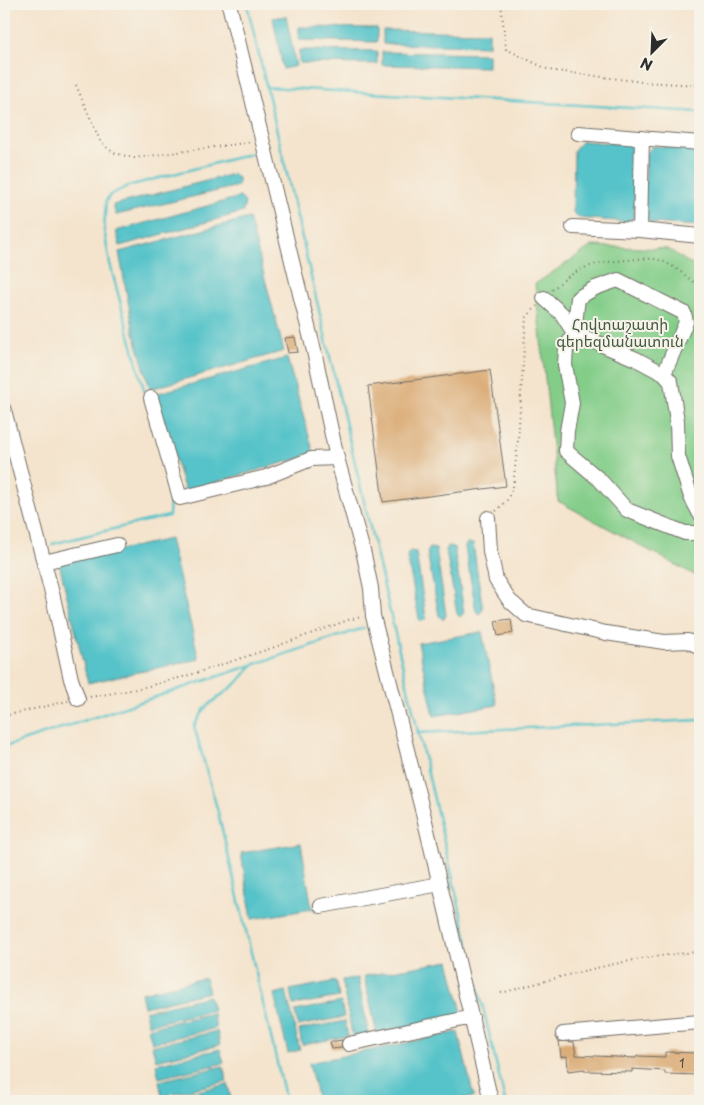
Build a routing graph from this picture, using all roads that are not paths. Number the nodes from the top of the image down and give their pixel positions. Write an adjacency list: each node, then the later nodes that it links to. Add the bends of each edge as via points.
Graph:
1 (229, 4): 13 (street)
2 (578, 133): 3 (street)
3 (642, 138): 4 (street); 6 (street)
4 (700, 143)
5 (573, 227): 6 (street)
6 (640, 230): 7 (street)
7 (700, 236)
8 (544, 298): 9 (street, via 562,314)
9 (574, 333): 10 (street); 10 (street, via 578,298 618,280 684,313 686,322); 16 (street, via 566,348 565,365 572,403 566,451 600,480 627,510 685,533)
10 (664, 374): 14 (street, via 671,382 678,456)
11 (151, 398): 13 (street, via 180,498 266,477 311,459)
12 (4, 410): 18 (street)
13 (337, 458): 21 (street, via 364,555 373,616)
14 (700, 514)
15 (488, 518): 19 (street, via 496,580 509,600 526,616 664,642 688,641)
16 (700, 533)
17 (117, 545): 18 (street)
18 (44, 562): 20 (street, via 70,680)
19 (700, 647)
20 (78, 699)
21 (440, 884): 22 (street); 23 (street)
22 (321, 906)
23 (472, 1017): 26 (street); 27 (street)
24 (700, 1022): 25 (street)
25 (563, 1034)
26 (349, 1044)
27 (491, 1101)

